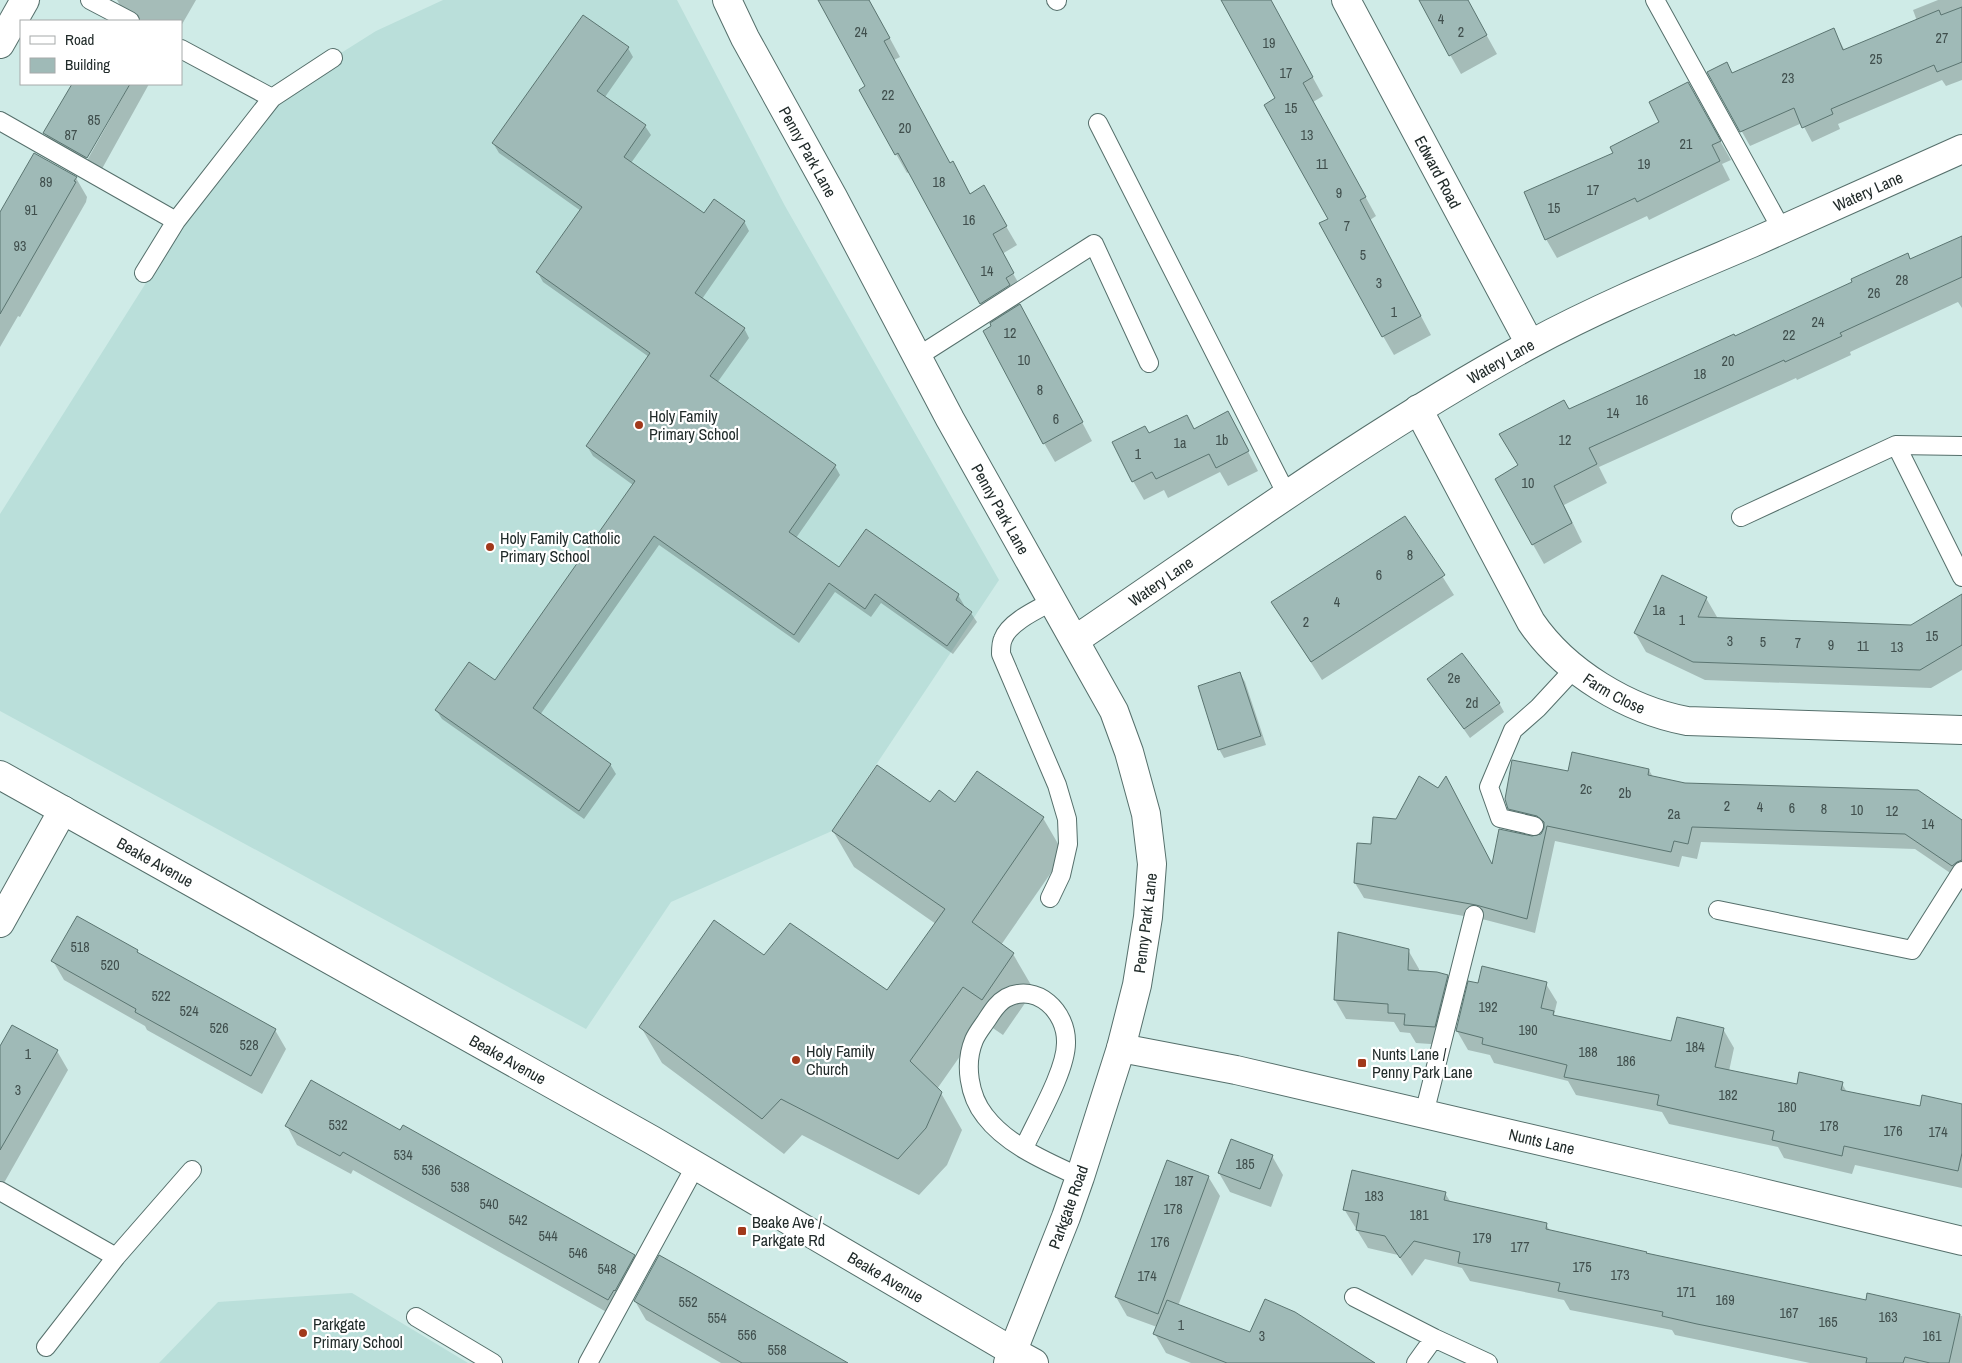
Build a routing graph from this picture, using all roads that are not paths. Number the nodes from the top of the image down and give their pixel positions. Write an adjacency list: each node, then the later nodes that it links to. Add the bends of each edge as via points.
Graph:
1 (25, 0): 7 (street)
2 (90, 0): 6 (lane)
3 (727, 0): 18 (street, Penny Park Lane)
4 (1346, 0): 17 (street, Edward Road)
5 (1655, 0): 15 (lane)
6 (128, 20)
7 (0, 44)
8 (182, 50): 10 (lane)
9 (333, 58): 10 (lane)
10 (272, 98): 14 (lane)
11 (0, 121): 14 (lane)
12 (1098, 123): 23 (lane)
13 (1962, 149): 15 (street, Watery Lane)
14 (176, 221): 16 (lane)
15 (1782, 230): 17 (street, Watery Lane, via 1624,298)
16 (144, 273)
17 (1530, 344): 20 (street, Watery Lane)
18 (917, 356): 19 (lane, via 1094,244); 26 (street, Penny Park Lane)
19 (1149, 363)
20 (1418, 409): 23 (street, Watery Lane); 28 (street, Farm Close, via 1531,622 1550,647)
21 (1896, 445): 22 (lane); 24 (lane); 25 (lane)
22 (1962, 446)
23 (1287, 495): 27 (street, Watery Lane)
24 (1741, 517)
25 (1962, 577)
26 (1053, 601): 27 (street, Penny Park Lane); 34 (lane, via 1012,626 1003,638 1001,654 1057,786 1067,819 1068,844 1061,875)
27 (1075, 640): 38 (street, Penny Park Lane, via 1114,711 1129,752 1146,814 1152,864 1148,917 1137,985)
28 (1575, 668): 29 (street, Farm Close, via 1643,709 1687,721); 32 (lane, via 1513,730 1489,787 1500,818)
29 (1962, 730)
30 (0, 775): 31 (street, Beake Avenue)
31 (63, 810): 37 (street); 41 (street, Beake Avenue)
32 (1534, 826)
33 (1962, 871): 35 (lane, via 1912,950)
34 (1050, 898)
35 (1718, 910)
36 (1474, 915): 39 (lane)
37 (0, 923)
38 (1121, 1048): 39 (street, Nunts Lane, via 1236,1070); 43 (street, Parkgate Road)
39 (1424, 1114): 45 (street, Nunts Lane)
40 (1024, 1148): 40 (lane, via 984,1116 972,1093 969,1065 974,1040 994,1008 1006,998 1022,994 1039,996 1053,1006 1062,1021 1067,1042 1063,1064); 43 (lane)
41 (696, 1165): 51 (street, Beake Avenue); 53 (lane)
42 (192, 1170): 46 (lane)
43 (1080, 1176): 51 (street, Parkgate Road)
44 (0, 1191): 46 (lane)
45 (1962, 1241)
46 (116, 1257): 50 (lane)
47 (1354, 1297): 49 (lane)
48 (416, 1317): 52 (lane)
49 (1434, 1338): 54 (lane); 55 (lane)
50 (46, 1347)
51 (1018, 1359)
52 (493, 1363)
53 (588, 1363)
54 (1416, 1363)
55 (1488, 1363)

